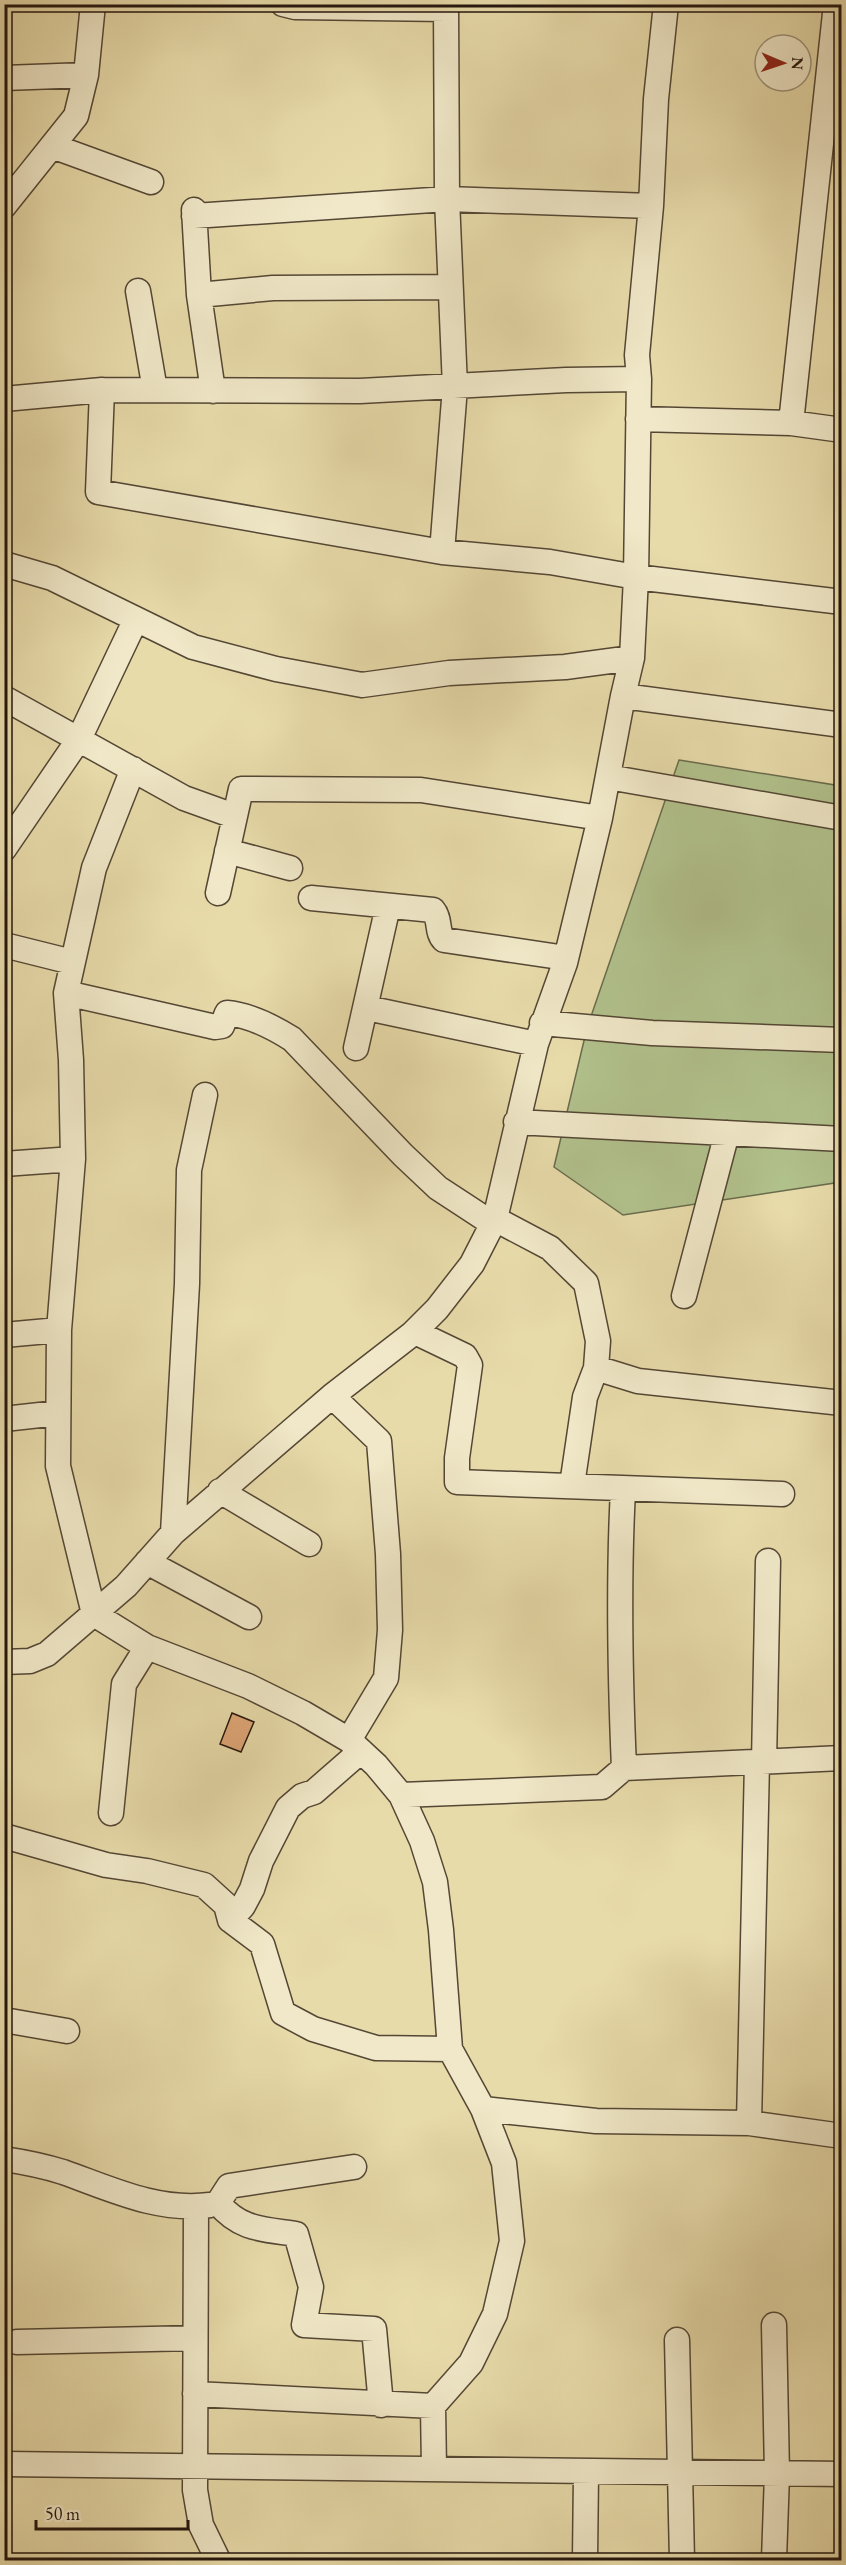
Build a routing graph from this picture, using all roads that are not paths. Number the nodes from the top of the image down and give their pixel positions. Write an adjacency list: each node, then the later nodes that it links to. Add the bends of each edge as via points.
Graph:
1 (283, 4): 5 (street)
2 (666, 4): 13 (street)
3 (836, 4): 24 (street)
4 (92, 5): 7 (street)
5 (416, 6): 6 (street)
6 (446, 7): 11 (street)
7 (86, 75): 8 (street); 9 (street, via 76,116)
8 (4, 78)
9 (52, 146): 10 (street); 12 (street)
10 (151, 182)
11 (447, 199): 13 (street); 14 (street); 16 (street, via 194,213)
12 (4, 206)
13 (651, 206): 17 (street, via 637,355)
14 (450, 286): 16 (street, via 273,288); 18 (street)
15 (138, 291): 20 (street)
16 (199, 296): 21 (street)
17 (639, 379): 18 (street); 23 (street)
18 (455, 387): 21 (street); 26 (street)
19 (102, 390): 20 (street); 22 (street); 26 (street, via 98,492)
20 (154, 390): 21 (street)
21 (213, 390)
22 (4, 399)
23 (638, 419): 24 (street); 28 (street)
24 (791, 423): 25 (street)
25 (842, 430)
26 (442, 552): 28 (street, via 550,562)
27 (4, 564): 30 (street, via 52,578)
28 (636, 577): 29 (street); 31 (street)
29 (842, 602)
30 (136, 619): 31 (street, via 193,647 276,669 362,685 448,673 565,667); 35 (street)
31 (632, 658): 32 (street)
32 (622, 696): 34 (street); 37 (street)
33 (4, 698): 35 (street)
34 (842, 725)
35 (79, 739): 36 (street); 41 (street)
36 (133, 769): 38 (street, via 184,798); 49 (street, via 94,868)
37 (608, 777): 39 (street); 40 (street)
38 (234, 816): 39 (street, via 241,789 375,788 421,789); 42 (street)
39 (600, 818): 48 (street)
40 (842, 818)
41 (4, 849)
42 (227, 851): 43 (street); 44 (street)
43 (290, 868)
44 (218, 893)
45 (311, 898): 46 (street)
46 (388, 906): 48 (street, via 433,910 444,940); 51 (street)
47 (4, 945): 49 (street)
48 (566, 958): 52 (street)
49 (72, 962): 50 (street)
50 (66, 993): 59 (street); 61 (street, via 215,1027 222,1026 227,1012 239,1014 281,1033 292,1039 438,1188)
51 (367, 1008): 52 (street); 54 (street)
52 (539, 1033): 53 (street); 56 (street)
53 (842, 1040)
54 (356, 1048)
55 (205, 1095): 75 (street, via 189,1170 187,1284)
56 (516, 1122): 57 (street); 61 (street)
57 (727, 1133): 58 (street); 62 (street)
58 (842, 1139)
59 (73, 1159): 60 (street); 63 (street)
60 (4, 1164)
61 (494, 1222): 64 (street, via 472,1263); 66 (street, via 550,1248 586,1284 598,1341)
62 (684, 1296)
63 (59, 1330): 65 (street); 69 (street)
64 (415, 1332): 67 (street); 71 (street, via 465,1356 470,1365 457,1482)
65 (4, 1335)
66 (596, 1368): 68 (street, via 638,1381); 71 (street, via 585,1396)
67 (332, 1396): 73 (street); 83 (street, via 379,1441 388,1554 390,1630 386,1678)
68 (842, 1403)
69 (58, 1413): 70 (street); 79 (street, via 58,1466)
70 (4, 1419)
71 (572, 1485): 72 (street)
72 (624, 1490): 74 (street); 86 (street, via 619,1658)
73 (220, 1491): 75 (street); 76 (street)
74 (782, 1494)
75 (173, 1533): 78 (street)
76 (309, 1544)
77 (768, 1561): 85 (street)
78 (147, 1562): 79 (street); 80 (street)
79 (94, 1614): 81 (street); 82 (street, via 47,1654 30,1661)
80 (249, 1617)
81 (147, 1647): 83 (street, via 248,1686); 88 (street, via 124,1684)
82 (4, 1662)
83 (355, 1745): 87 (street); 90 (street, via 314,1792 288,1808 261,1861 252,1889)
84 (842, 1758): 85 (street)
85 (760, 1762): 86 (street); 95 (street)
86 (624, 1768): 87 (street, via 602,1788)
87 (401, 1795): 93 (street, via 435,1882)
88 (111, 1813)
89 (4, 1836): 90 (street, via 106,1865 204,1886 226,1905)
90 (230, 1920): 93 (street, via 262,1944 283,2013 313,2029 376,2048)
91 (4, 2020): 92 (street)
92 (67, 2031)
93 (450, 2049): 94 (street)
94 (483, 2109): 95 (street, via 596,2121); 106 (street, via 504,2163 512,2241 495,2314 471,2363)
95 (748, 2123): 96 (street)
96 (842, 2136)
97 (4, 2159): 99 (street, via 37,2164 149,2203)
98 (354, 2167): 99 (street, via 229,2186)
99 (207, 2205): 101 (street); 105 (street, via 245,2226 296,2234 311,2287 304,2325 374,2329)
100 (774, 2325): 112 (street)
101 (195, 2338): 103 (street); 104 (street)
102 (677, 2340): 111 (street)
103 (17, 2342)
104 (195, 2394): 105 (street); 108 (street)
105 (381, 2405): 106 (street)
106 (433, 2406): 109 (street)
107 (4, 2464): 108 (street)
108 (194, 2468): 109 (street); 114 (street, via 201,2525)
109 (434, 2469): 110 (street)
110 (586, 2473): 111 (street); 115 (street)
111 (681, 2474): 112 (street); 116 (street)
112 (777, 2474): 113 (street); 117 (street)
113 (842, 2474)
114 (218, 2560)
115 (585, 2560)
116 (682, 2560)
117 (774, 2560)

